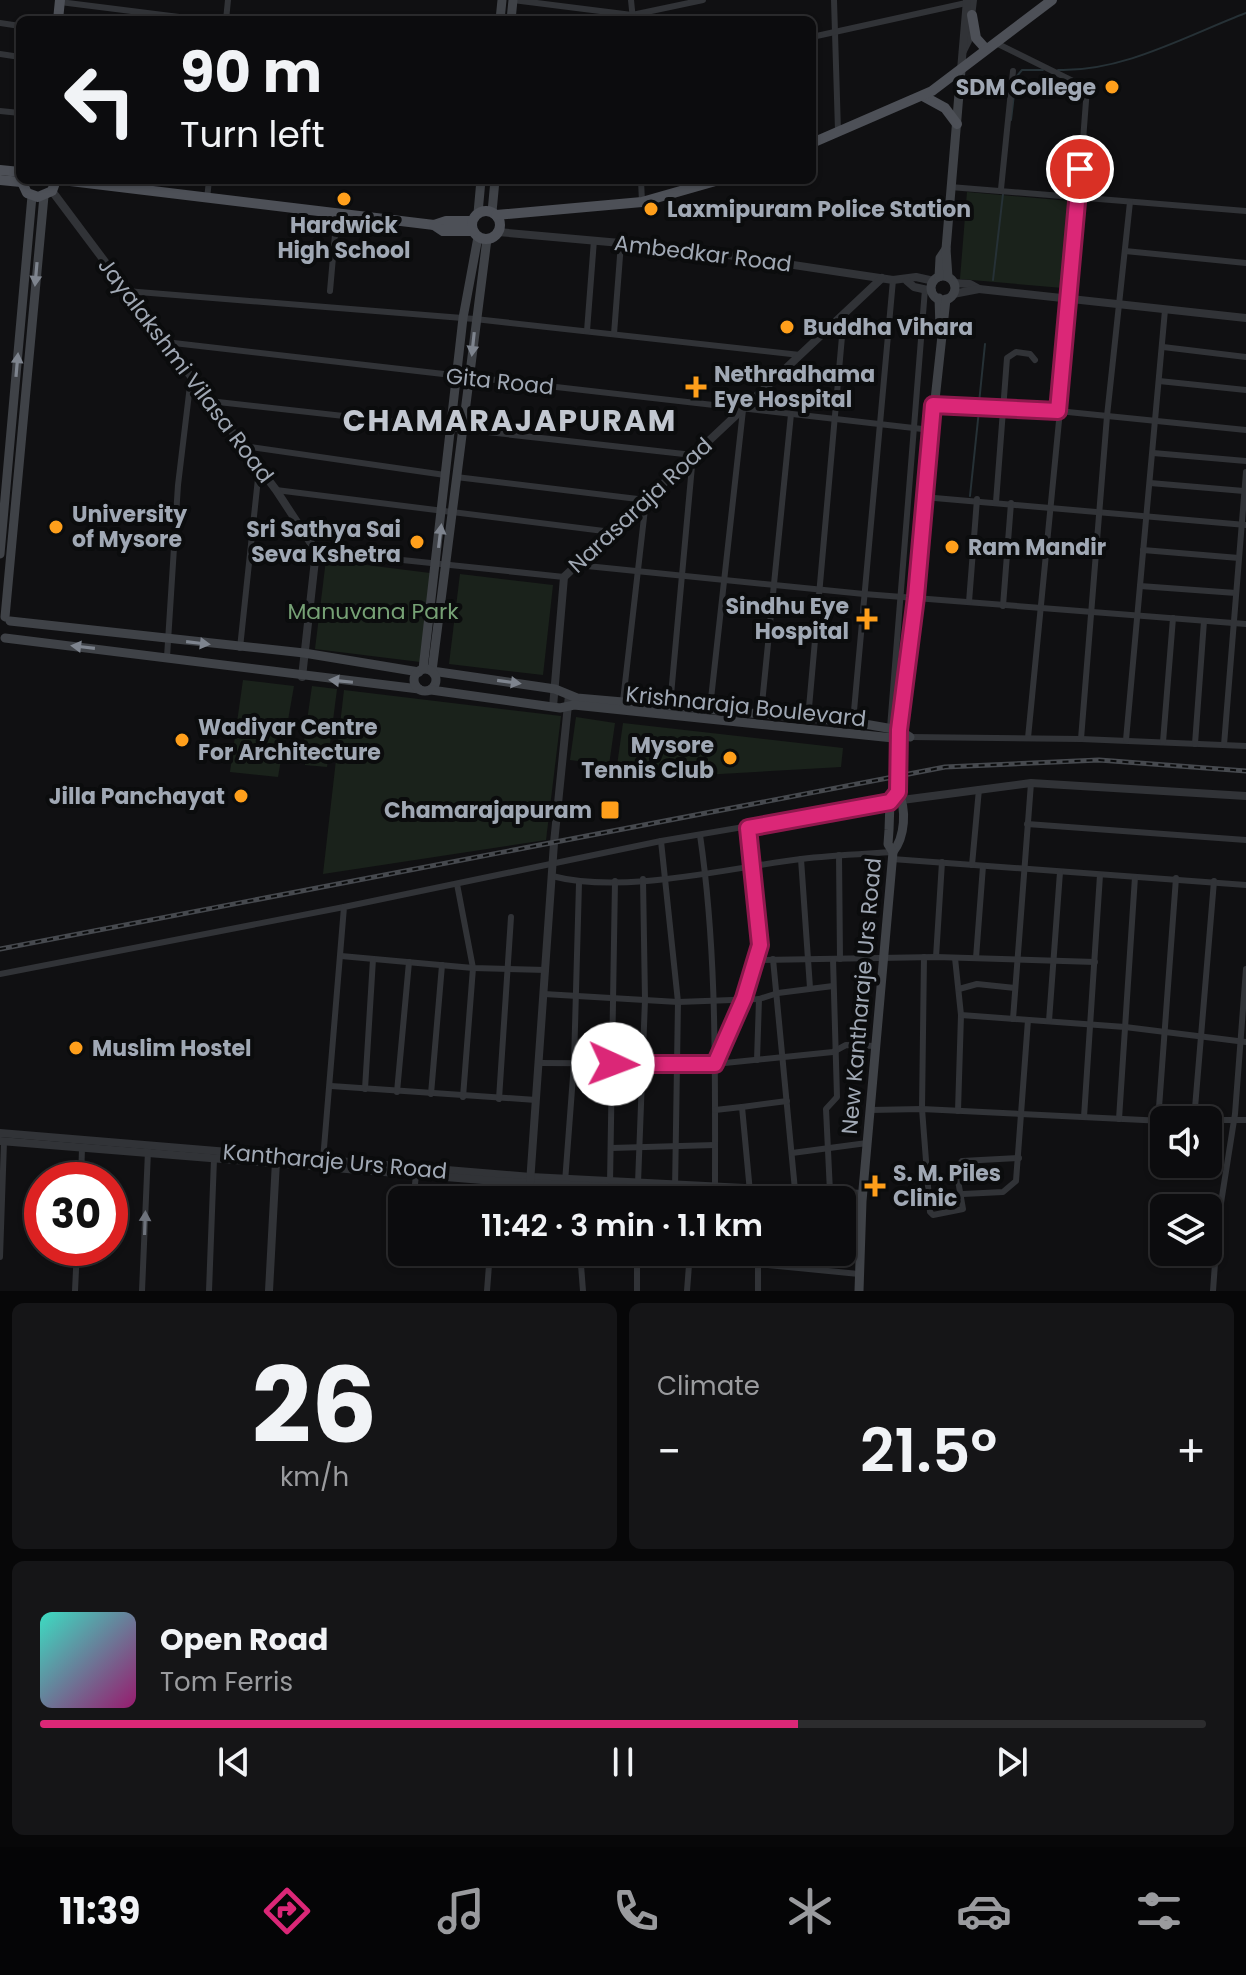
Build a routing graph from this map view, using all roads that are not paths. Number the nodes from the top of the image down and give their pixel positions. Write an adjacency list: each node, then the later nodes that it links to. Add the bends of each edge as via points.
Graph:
1 (512, 0): 7 (street)
2 (703, 0): 12 (street)
3 (834, 0): 13 (street)
4 (1052, 0): 15 (main road)
5 (58, 1): 9 (street)
6 (969, 1): 8 (street); 13 (street); 16 (street)
7 (587, 10): 10 (street); 11 (street)
8 (972, 15): 15 (main road, via 976,38); 16 (street)
9 (172, 16)
10 (586, 16)
11 (621, 16)
12 (640, 16)
13 (835, 31): 14 (street); 21 (street)
14 (816, 36)
15 (990, 45): 17 (main road); 34 (street, via 1087,88)
16 (962, 52): 17 (street)
17 (961, 70): 19 (main road); 20 (main road)
18 (1013, 71): 32 (street)
19 (923, 96): 20 (main road, via 945,108); 21 (main road)
20 (957, 124): 31 (main road)
21 (838, 131): 22 (main road)
22 (816, 141)
23 (29, 184): 33 (main road)
24 (54, 184): 33 (main road)
25 (90, 184): 35 (main road)
26 (209, 184): 35 (street)
27 (481, 184): 41 (main road)
28 (495, 184): 40 (main road)
29 (641, 184): 36 (street)
30 (705, 184): 36 (main road)
31 (950, 187): 32 (street); 49 (main road)
32 (998, 189): 34 (street)
33 (42, 194): 50 (street, Jayalakshmi Vilasa Road); 110 (main road, one-way to 33); 131 (main road, one-way to 131)
34 (1078, 196): 37 (street); 52 (street)
35 (207, 199): 39 (main road)
36 (642, 202): 40 (main road)
37 (1130, 202): 38 (street); 45 (street)
38 (1246, 211)
39 (337, 212): 41 (main road, via 434,225 443,231); 51 (street)
40 (494, 214): 41 (main road); 42 (main road)
41 (478, 228): 42 (main road); 56 (main road); 58 (main road)
42 (498, 232): 43 (street, Ambedkar Road)
43 (594, 240): 44 (street, Ambedkar Road); 59 (street)
44 (621, 243): 47 (street, Ambedkar Road); 60 (street)
45 (1125, 251): 46 (street); 53 (street)
46 (1246, 263)
47 (882, 278): 48 (street, Ambedkar Road); 55 (street, Narasaraja Road)
48 (893, 280): 49 (street, Ambedkar Road, via 916,277); 80 (street)
49 (941, 288): 52 (street, Ambedkar Road, via 970,284); 72 (main road); 83 (street)
50 (126, 291): 56 (street); 61 (street, Jayalakshmi Vilasa Road)
51 (330, 291)
52 (1071, 298): 53 (street, Ambedkar Road); 75 (street)
53 (1117, 304): 54 (street, Ambedkar Road); 77 (street)
54 (1165, 310): 57 (street, Ambedkar Road); 62 (street)
55 (844, 314): 63 (street, Narasaraja Road); 78 (street)
56 (463, 318): 58 (street); 67 (main road)
57 (1246, 318)
58 (475, 319): 59 (street); 68 (main road, one-way to 68)
59 (587, 331): 60 (street)
60 (614, 334): 63 (street)
61 (165, 342): 66 (street, Jayalakshmi Vilasa Road); 67 (street, Gita Road)
62 (1163, 347): 64 (street); 69 (street)
63 (800, 355): 73 (street, Narasaraja Road)
64 (1246, 357)
65 (1035, 360): 74 (street, via 1016,352 1007,358)
66 (191, 377): 71 (street, Jayalakshmi Vilasa Road); 137 (street)
67 (457, 377): 68 (street, Gita Road); 81 (main road)
68 (469, 377): 73 (street, Gita Road); 82 (main road)
69 (1159, 381): 70 (street); 79 (street)
70 (1246, 390)
71 (209, 401): 81 (street); 86 (street, Jayalakshmi Vilasa Road)
72 (933, 405): 74 (street); 84 (main road)
73 (744, 408): 76 (street, Gita Road); 88 (street, Narasaraja Road); 118 (street)
74 (1006, 409): 75 (street); 100 (street)
75 (1058, 411): 77 (street); 102 (street)
76 (791, 414): 78 (street, Gita Road); 119 (street)
77 (1107, 416): 79 (street); 104 (street)
78 (835, 420): 80 (street, Gita Road); 121 (street)
79 (1155, 420): 85 (street); 87 (street)
80 (879, 425): 83 (street, Gita Road); 123 (street)
81 (452, 428): 82 (street); 92 (main road)
82 (464, 428): 88 (street); 93 (main road)
83 (914, 429): 84 (street, Gita Road); 124 (street)
84 (931, 430): 97 (main road)
85 (1246, 430)
86 (243, 446): 90 (street, Jayalakshmi Vilasa Road); 92 (street)
87 (1153, 453): 89 (street); 94 (street)
88 (693, 455): 99 (street, Narasaraja Road); 117 (street)
89 (1246, 461)
90 (259, 468): 95 (street, Jayalakshmi Vilasa Road); 138 (street)
91 (1246, 472): 96 (street)
92 (447, 475): 93 (street); 103 (main road)
93 (458, 477): 99 (street); 103 (main road)
94 (1150, 483): 96 (street); 105 (street)
95 (276, 490): 103 (street); 109 (street, Jayalakshmi Vilasa Road)
96 (1244, 491): 106 (street)
97 (923, 497): 98 (street); 125 (main road)
98 (977, 499): 100 (street); 126 (street)
99 (646, 500): 107 (street, Narasaraja Road); 115 (street)
100 (996, 502): 101 (street)
101 (1011, 503): 102 (street); 127 (street)
102 (1048, 507): 104 (street); 128 (street)
103 (448, 510): 107 (street); 112 (main road, one-way to 103); 113 (main road)
104 (1100, 512): 105 (street); 129 (street)
105 (1145, 516): 106 (street); 108 (street)
106 (1244, 525): 111 (street)
107 (612, 532): 114 (street, Narasaraja Road)
108 (1143, 550): 111 (street); 120 (street)
109 (316, 551): 112 (street); 139 (street)
110 (0, 554)
111 (1239, 558): 122 (street)
112 (436, 563): 113 (street); 141 (main road)
113 (448, 565): 116 (street); 141 (main road)
114 (577, 565): 115 (street); 116 (street, Narasaraja Road)
115 (636, 572): 117 (street); 147 (street)
116 (564, 577): 144 (street, Narasaraja Road)
117 (683, 577): 118 (street); 149 (street)
118 (723, 580): 119 (street); 151 (street)
119 (776, 586): 121 (street); 152 (street)
120 (1140, 586): 122 (street); 130 (street)
121 (820, 589): 123 (street); 153 (street)
122 (1236, 593): 134 (street)
123 (864, 594): 124 (street); 154 (street)
124 (902, 596): 125 (street); 155 (street)
125 (916, 597): 126 (street); 155 (main road)
126 (969, 602): 127 (street)
127 (1003, 606): 128 (street)
128 (1039, 607): 129 (street); 157 (street)
129 (1092, 612): 130 (street); 158 (street)
130 (1137, 615): 132 (street); 159 (street)
131 (5, 618): 136 (main road, via 10,632); 137 (main road, Krishnaraja Boulevard)
132 (1173, 618): 133 (street); 160 (street)
133 (1204, 621): 134 (street); 161 (street)
134 (1234, 623): 135 (street); 162 (street)
135 (1246, 624)
136 (2, 638): 140 (main road, one-way to 136)
137 (168, 639): 138 (main road, Krishnaraja Boulevard, one-way to 138); 140 (street)
138 (240, 648): 139 (main road, Krishnaraja Boulevard)
139 (304, 653): 141 (main road, Krishnaraja Boulevard); 142 (street)
140 (167, 657): 142 (main road)
141 (425, 671): 143 (main road, via 414,679); 144 (main road, Krishnaraja Boulevard, one-way to 144); 145 (main road, via 437,681)
142 (302, 677): 143 (main road, one-way to 142)
143 (419, 689): 145 (main road, Krishnaraja Boulevard)
144 (555, 689): 146 (main road, Krishnaraja Boulevard); 150 (street, Narasaraja Road)
145 (431, 690): 150 (main road, Krishnaraja Boulevard)
146 (569, 695): 147 (main road, Krishnaraja Boulevard); 148 (street)
147 (623, 701): 149 (main road, Krishnaraja Boulevard)
148 (568, 706): 150 (main road, Krishnaraja Boulevard); 155 (main road, Krishnaraja Boulevard); 177 (street)
149 (670, 706): 151 (main road, Krishnaraja Boulevard)
150 (553, 707)
151 (710, 708): 152 (main road, Krishnaraja Boulevard)
152 (761, 714): 153 (main road, Krishnaraja Boulevard)
153 (808, 719): 154 (main road, Krishnaraja Boulevard)
154 (853, 722): 155 (main road, Krishnaraja Boulevard)
155 (896, 733): 156 (main road, Krishnaraja Boulevard); 166 (main road)
156 (910, 737): 157 (street)
157 (1028, 738): 158 (street)
158 (1081, 739): 159 (street)
159 (1126, 740): 160 (street)
160 (1163, 742): 161 (street)
161 (1195, 744): 162 (street)
162 (1224, 745): 163 (street)
163 (1246, 746)
164 (1031, 783): 165 (street); 167 (street); 169 (street)
165 (979, 789): 166 (street); 179 (street)
166 (900, 796): 168 (main road); 175 (main road, via 902,841)
167 (1246, 796)
168 (890, 802): 170 (street); 175 (main road, New Kantharaje Urs Road, via 888,844)
169 (1027, 824): 172 (street); 182 (street)
170 (748, 828): 171 (street); 180 (street)
171 (700, 835): 173 (street); 184 (street)
172 (1246, 840)
173 (661, 841): 177 (street); 188 (street)
174 (839, 855): 175 (street); 176 (street); 207 (street)
175 (893, 855): 178 (street); 202 (main road, New Kantharaje Urs Road)
176 (801, 859): 180 (street); 199 (street)
177 (553, 862): 186 (street); 194 (street)
178 (942, 862): 179 (street); 201 (street)
179 (972, 865): 181 (street)
180 (752, 866): 184 (street); 208 (street)
181 (983, 866): 182 (street); 204 (street)
182 (1023, 870): 183 (street); 209 (street)
183 (1060, 872): 185 (street); 210 (street)
184 (706, 874): 188 (street); 228 (street)
185 (1100, 875): 187 (street); 212 (street)
186 (552, 876): 193 (street); 216 (street)
187 (1135, 877): 189 (street); 237 (street)
188 (666, 878): 190 (street); 231 (street)
189 (1176, 878): 192 (street); 238 (street)
190 (643, 879): 191 (street); 230 (street)
191 (615, 881): 193 (street); 226 (street)
192 (1214, 881): 195 (street); 239 (street)
193 (579, 883): 225 (street)
194 (457, 884): 196 (street); 214 (street)
195 (1246, 885)
196 (344, 907): 198 (street); 218 (street)
197 (511, 917): 215 (street)
198 (341, 956): 205 (street); 251 (street)
199 (810, 957): 206 (street); 207 (street); 220 (street)
200 (924, 957): 201 (street); 202 (street); 262 (street)
201 (936, 957): 203 (street)
202 (883, 958): 207 (street); 241 (main road, New Kantharaje Urs Road)
203 (955, 958): 204 (street); 222 (street)
204 (976, 958): 209 (street)
205 (373, 959): 211 (street); 252 (street)
206 (773, 959): 208 (street); 223 (street)
207 (836, 959): 219 (street)
208 (757, 960): 227 (street)
209 (1017, 960): 210 (street); 221 (street)
210 (1053, 960): 212 (street); 235 (street)
211 (409, 962): 213 (street); 253 (street)
212 (1095, 962): 236 (street)
213 (442, 965): 214 (street); 254 (street)
214 (473, 968): 215 (street); 255 (street)
215 (508, 969): 216 (street); 256 (street)
216 (546, 970): 224 (street)
217 (1246, 971): 240 (street)
218 (0, 974)
219 (833, 986): 220 (street); 242 (street)
220 (810, 988): 223 (street)
221 (1015, 988): 222 (street, via 977,984); 233 (street)
222 (959, 989): 232 (street)
223 (778, 993): 229 (street); 243 (street)
224 (544, 994): 225 (street); 245 (street)
225 (575, 996): 226 (street); 246 (street)
226 (613, 998): 230 (street); 247 (street)
227 (744, 998): 228 (street); 229 (street); 248 (street)
228 (714, 999): 231 (street); 248 (street)
229 (759, 999): 244 (street)
230 (645, 1000): 231 (street); 249 (street)
231 (678, 1002): 250 (street)
232 (961, 1015): 233 (street); 265 (street)
233 (1013, 1019): 234 (street)
234 (1028, 1020): 235 (street); 266 (street)
235 (1049, 1021): 236 (street)
236 (1091, 1024): 237 (street); 267 (street)
237 (1125, 1027): 238 (street); 268 (street)
238 (1163, 1032): 239 (street); 259 (street)
239 (1200, 1038): 240 (street); 260 (street)
240 (1243, 1042): 271 (street)
241 (876, 1046): 242 (street, via 846,1045); 264 (main road, New Kantharaje Urs Road)
242 (833, 1052): 243 (street); 280 (street, via 837,1097 826,1109)
243 (783, 1058): 244 (street); 258 (street)
244 (757, 1060): 248 (street)
245 (539, 1063): 246 (street); 257 (street)
246 (574, 1063): 247 (street); 291 (street)
247 (613, 1064): 249 (street); 279 (street)
248 (715, 1064): 250 (street); 263 (street)
249 (643, 1065): 250 (street); 277 (street)
250 (679, 1065): 275 (street)
251 (331, 1086): 252 (street); 285 (street)
252 (365, 1089): 253 (street)
253 (397, 1092): 254 (street)
254 (431, 1094): 255 (street)
255 (463, 1097): 256 (street)
256 (499, 1099): 257 (street)
257 (536, 1100): 289 (street)
258 (787, 1101): 261 (street); 282 (street)
259 (1161, 1106)
260 (1195, 1106)
261 (742, 1107): 263 (street); 300 (street)
262 (922, 1109): 264 (street); 265 (street); 303 (street, via 927,1208 933,1215 959,1211)
263 (715, 1110): 276 (street)
264 (870, 1110): 274 (main road, New Kantharaje Urs Road)
265 (958, 1111): 266 (street)
266 (1022, 1114): 267 (street); 283 (street)
267 (1084, 1117): 268 (street)
268 (1119, 1119): 269 (street)
269 (1150, 1120)
270 (1222, 1120): 271 (street)
271 (1232, 1120): 272 (street); 326 (street)
272 (1246, 1120)
273 (1, 1138): 278 (street, Kantharaje Urs Road); 281 (street, Kantharaje Urs Road); 307 (street)
274 (867, 1143): 280 (street); 306 (main road, New Kantharaje Urs Road)
275 (678, 1145): 276 (street); 277 (street); 298 (street)
276 (715, 1145): 299 (street)
277 (640, 1146): 279 (street); 297 (street)
278 (82, 1148): 281 (street, Kantharaje Urs Road); 287 (street)
279 (611, 1148): 293 (street)
280 (828, 1148): 282 (street); 302 (street)
281 (148, 1150): 284 (street, Kantharaje Urs Road); 286 (street, Kantharaje Urs Road); 317 (street, one-way to 281)
282 (792, 1153): 301 (street)
283 (1019, 1158): 303 (street, via 1016,1181 1003,1192); 303 (street, via 962,1161 956,1169)
284 (214, 1159): 286 (street, Kantharaje Urs Road); 318 (street)
285 (323, 1160): 286 (street, Kantharaje Urs Road); 289 (street, Kantharaje Urs Road)
286 (276, 1161): 288 (street, Kantharaje Urs Road); 319 (street)
287 (82, 1162)
288 (416, 1174): 290 (street, Kantharaje Urs Road); 294 (street)
289 (531, 1180): 290 (street, Kantharaje Urs Road); 291 (street, Kantharaje Urs Road)
290 (495, 1181): 295 (street)
291 (564, 1183): 292 (street, Kantharaje Urs Road)
292 (576, 1183): 293 (street, Kantharaje Urs Road); 296 (street)
293 (610, 1184): 297 (street, Kantharaje Urs Road)
294 (415, 1186)
295 (494, 1186)
296 (576, 1186)
297 (638, 1186)
298 (675, 1186)
299 (714, 1186)
300 (750, 1186)
301 (795, 1186)
302 (830, 1186)
303 (963, 1194)
304 (856, 1197): 306 (street, Kantharaje Urs Road)
305 (856, 1198): 306 (street, Kantharaje Urs Road)
306 (862, 1198): 315 (main road, New Kantharaje Urs Road)
307 (0, 1257)
308 (76, 1266): 316 (street)
309 (489, 1266): 320 (street)
310 (581, 1266): 321 (street)
311 (636, 1266): 322 (street)
312 (689, 1266): 323 (street)
313 (758, 1266): 324 (street)
314 (778, 1266): 315 (street)
315 (859, 1274): 325 (main road, New Kantharaje Urs Road)
316 (75, 1291)
317 (142, 1291)
318 (209, 1291)
319 (269, 1291)
320 (487, 1291)
321 (583, 1291)
322 (637, 1291)
323 (687, 1291)
324 (758, 1291)
325 (859, 1291)
326 (1213, 1291)

